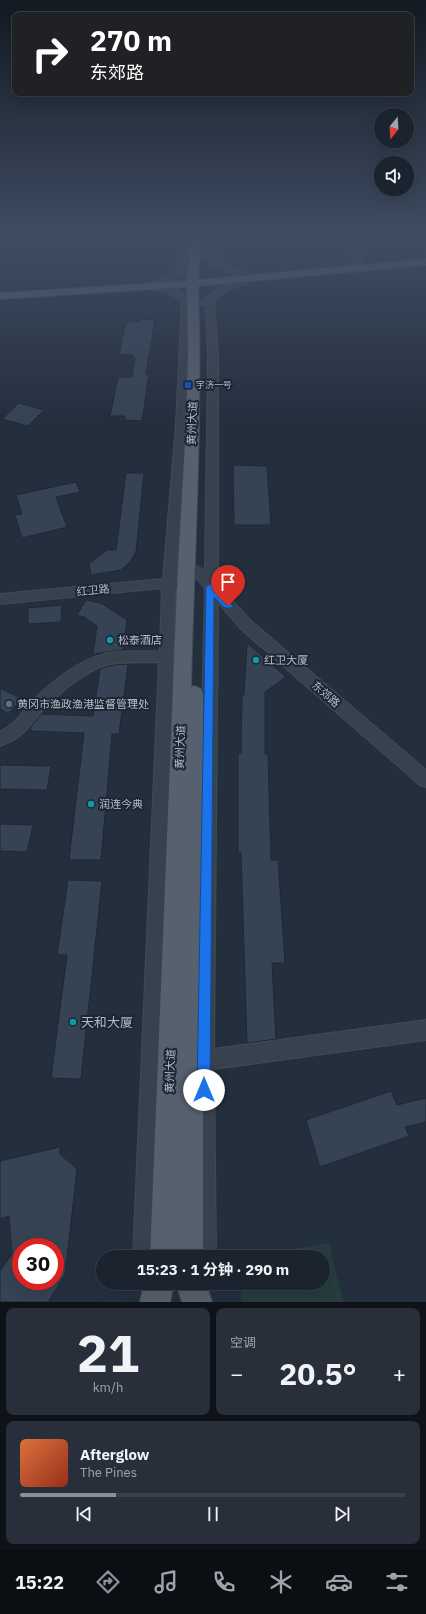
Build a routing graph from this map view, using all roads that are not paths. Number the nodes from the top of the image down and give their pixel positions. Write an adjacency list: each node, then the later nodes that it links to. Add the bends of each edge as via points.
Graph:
1 (196, 298): 4 (street, via 181,424)
2 (199, 298): 4 (main road, 黄州大道, via 203,427)
3 (201, 298): 5 (street, via 213,357)
4 (184, 579): 5 (street, 东郊路); 6 (street, 红卫路, via 158,584); 7 (street); 13 (main road, 黄州大道); 14 (main road, 黄州大道)
5 (210, 587): 9 (street, 东郊路, via 246,625); 11 (street)
6 (0, 599)
7 (167, 656): 8 (street, via 106,659 88,667 57,687 21,726); 12 (street)
8 (0, 739)
9 (426, 780)
10 (426, 1030): 11 (street)
11 (204, 1060): 15 (street)
12 (145, 1250)
13 (165, 1250)
14 (188, 1250)
15 (204, 1250)
16 (144, 1290): 22 (street)
17 (158, 1290): 23 (main road)
18 (164, 1290): 24 (main road)
19 (188, 1290): 25 (main road)
20 (193, 1290): 26 (main road)
21 (204, 1290): 27 (street)
22 (143, 1302)
23 (155, 1302)
24 (164, 1302)
25 (188, 1302)
26 (197, 1302)
27 (204, 1302)

